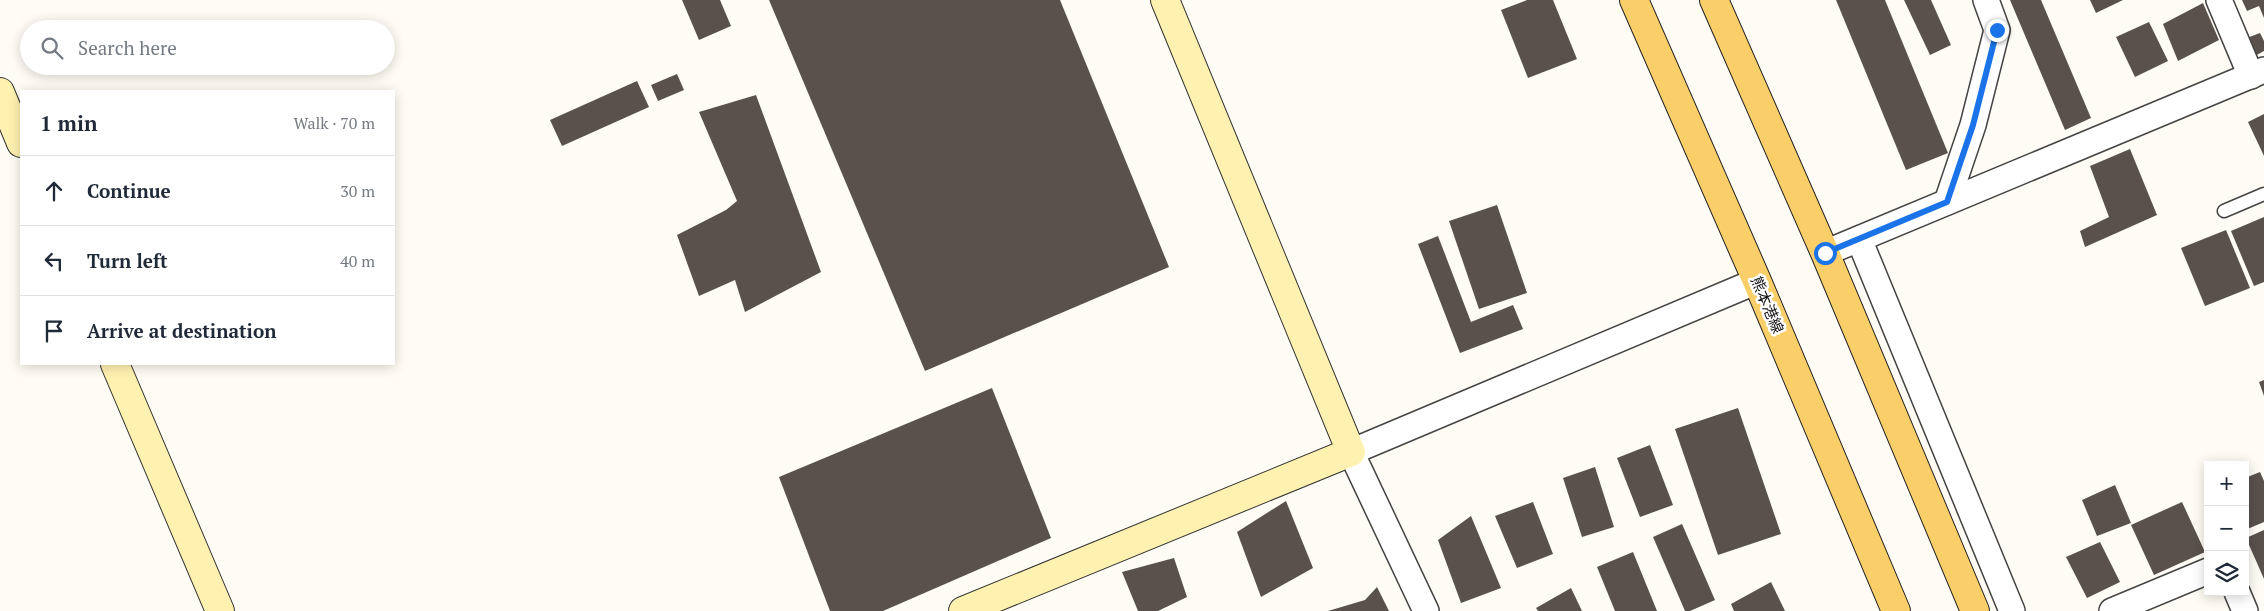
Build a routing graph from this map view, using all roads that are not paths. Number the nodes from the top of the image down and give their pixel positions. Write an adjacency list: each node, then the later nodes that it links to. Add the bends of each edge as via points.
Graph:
1 (1165, 0): 16 (street)
2 (1634, 0): 14 (main road, 熊本港線)
3 (1714, 0): 13 (main road)
4 (1986, 0): 10 (street, via 1997,30 1973,125)
5 (2218, 0): 6 (street)
6 (2257, 73): 10 (street)
7 (0, 92): 8 (street)
8 (20, 140)
9 (2264, 194): 11 (lane)
10 (1947, 202): 12 (street)
11 (2224, 211)
12 (1859, 239): 13 (street); 24 (street)
13 (1825, 253): 23 (main road)
14 (1757, 280): 16 (street); 22 (main road, 熊本港線)
15 (115, 365): 19 (street)
16 (1351, 452): 20 (street); 21 (street)
17 (2204, 573): 25 (street)
18 (2239, 596): 26 (street)
19 (220, 611)
20 (963, 611)
21 (1426, 611)
22 (1896, 611)
23 (1974, 611)
24 (2012, 611)
25 (2112, 611)
26 (2245, 611)

